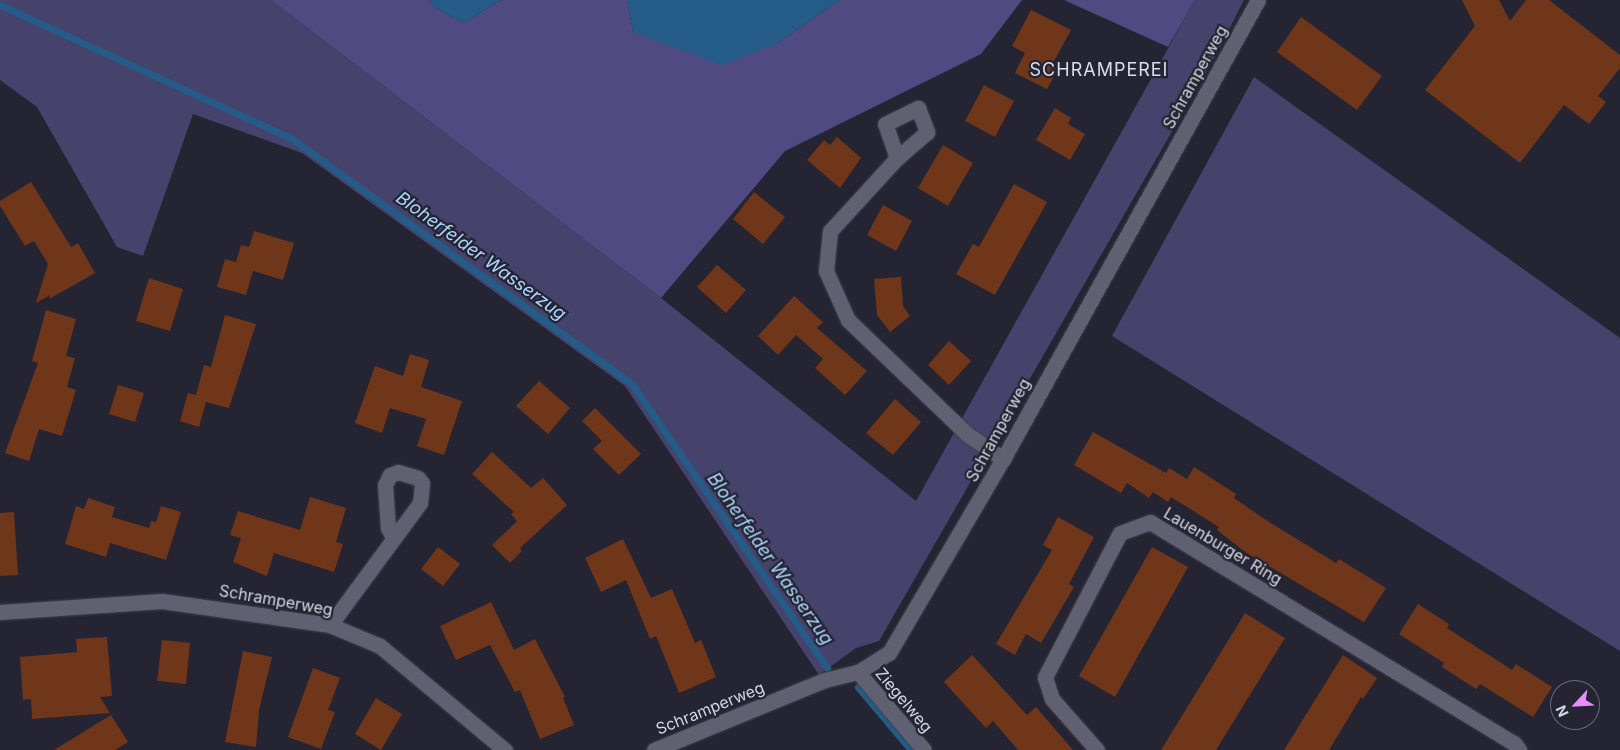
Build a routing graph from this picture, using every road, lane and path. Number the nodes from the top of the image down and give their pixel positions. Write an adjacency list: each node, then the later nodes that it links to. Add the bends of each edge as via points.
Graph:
1 (1258, 0): 3 (street, Schramperweg)
2 (897, 158): 3 (street, via 830,230 826,271 848,320 967,434)
3 (1003, 459): 7 (street, Schramperweg, via 889,653)
4 (393, 537): 6 (street)
5 (0, 612): 6 (street, Schramperweg, via 162,601)
6 (330, 625): 8 (street, Schramperweg, via 380,646)
7 (858, 672): 9 (street, Schramperweg, via 825,680); 10 (street, Ziegelweg)
8 (505, 750)
9 (654, 750)
10 (924, 750)
11 (1097, 750): 12 (street, Lauenburger Ring, via 1052,699 1045,677 1120,533 1150,522 1514,743)
12 (1519, 750)

